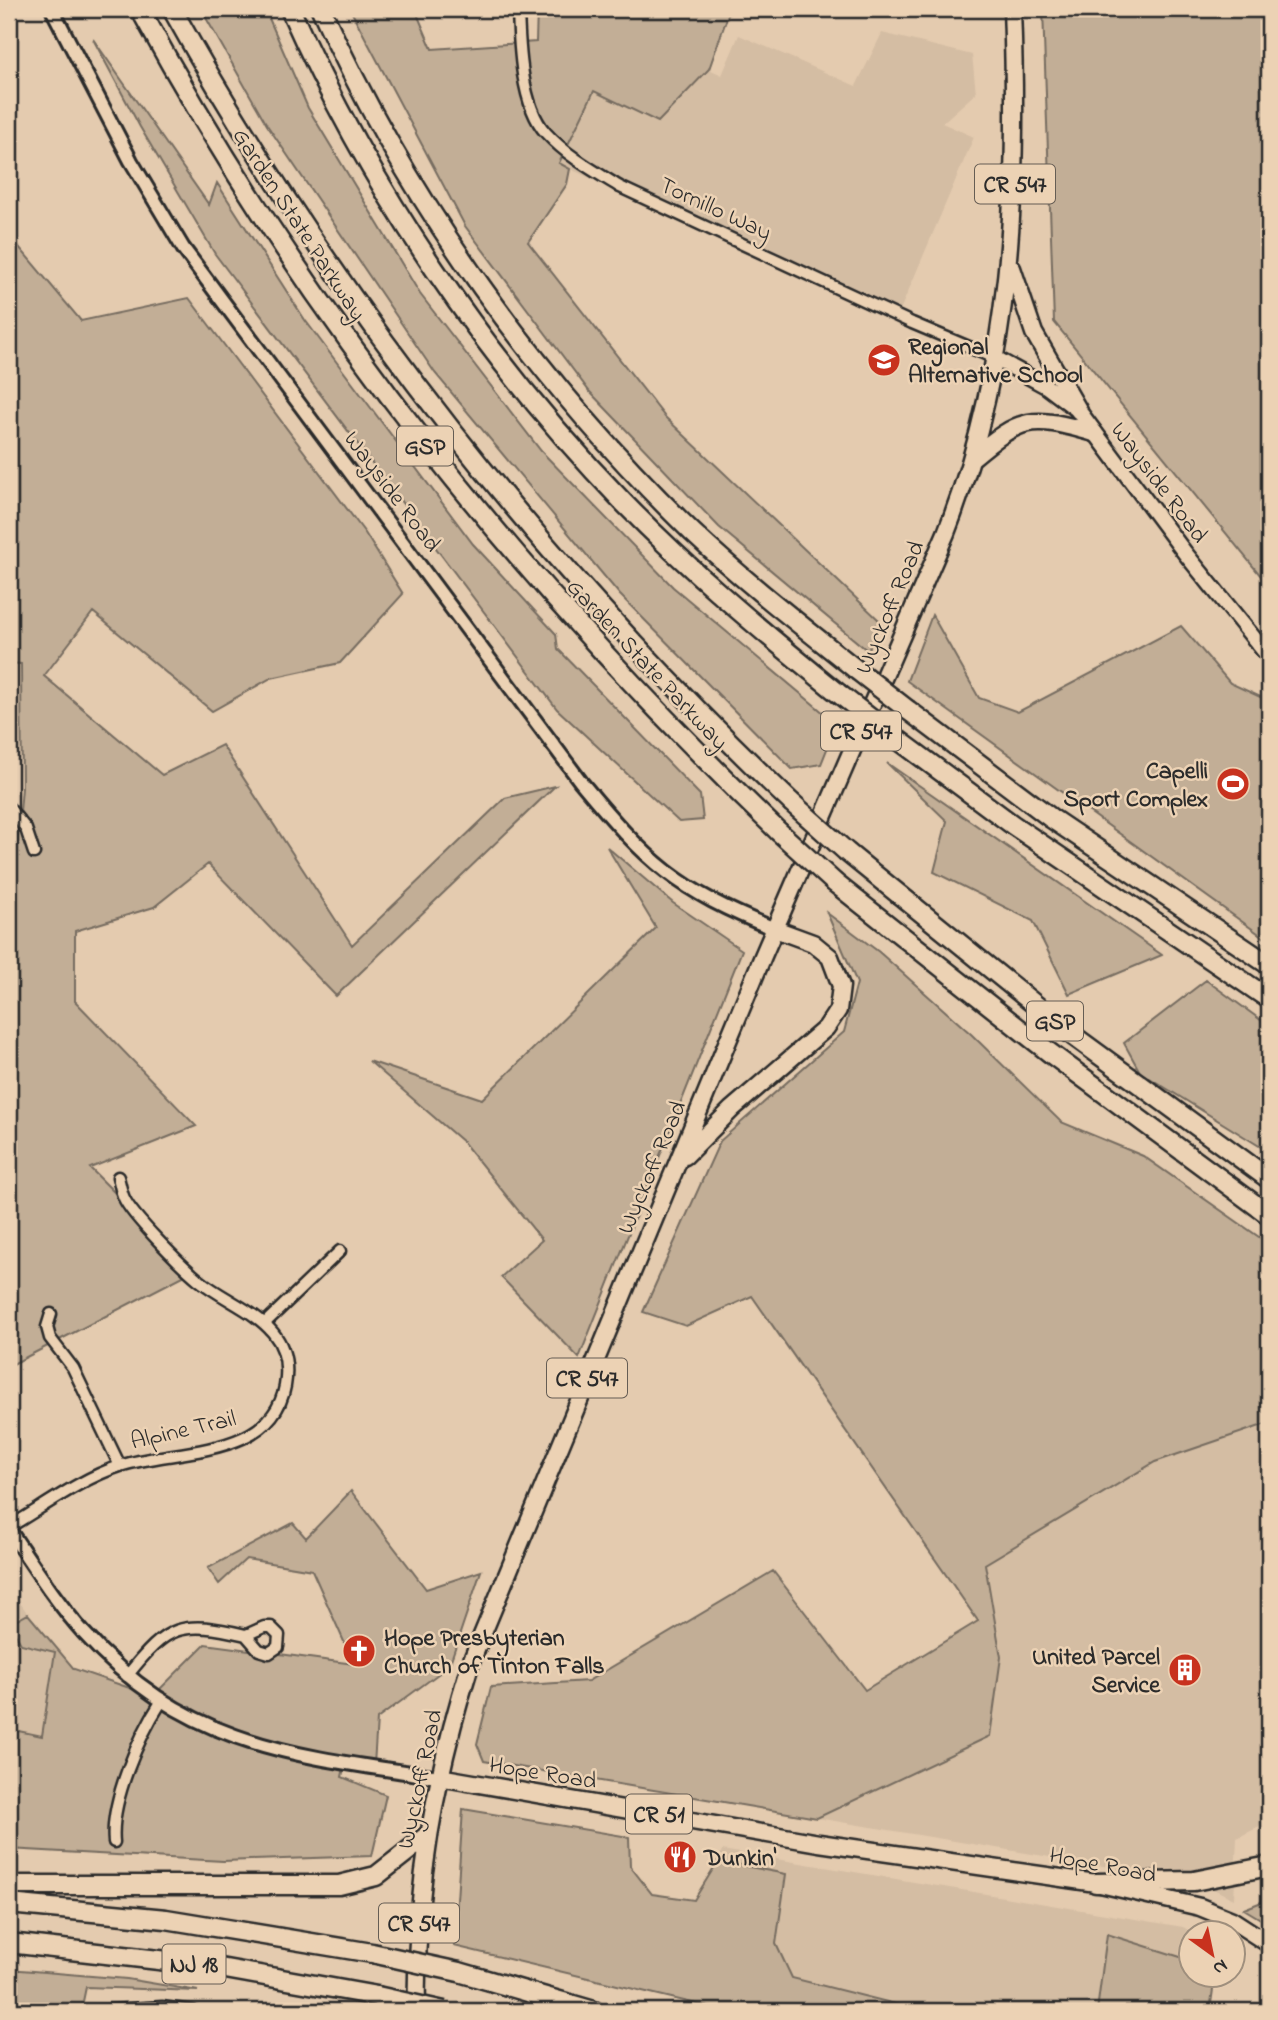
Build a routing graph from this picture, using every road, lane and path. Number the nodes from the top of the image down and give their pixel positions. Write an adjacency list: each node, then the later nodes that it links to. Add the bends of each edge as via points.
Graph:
1 (52, 9): 16 (street, Wayside Road, via 131,161 183,248 581,782 661,870 708,901)
2 (140, 9): 22 (highway, Garden State Parkway / GSP, bridge, via 260,213 403,417 530,574 657,712 835,883 1050,1053)
3 (172, 9): 21 (highway, Garden State Parkway / GSP, bridge, via 309,237 433,411 526,526 621,632 848,853 1075,1037)
4 (290, 9): 18 (highway, bridge, via 352,134 457,302 533,401 674,552 741,613 896,738 1013,825)
5 (321, 9): 17 (highway, bridge, via 368,105 481,287 606,442 693,532 787,615 1062,826)
6 (518, 9): 9 (street, Tornillo Way, via 517,37 529,97 544,131 580,163 620,187)
7 (1012, 9): 8 (main road, CR 547, via 1015,139)
8 (1010, 263): 9 (main road, CR 547); 10 (main road, via 1034,333)
9 (995, 358): 10 (main road, Wayside Road, via 1046,386); 12 (main road, Wyckoff Road / CR 547)
10 (1079, 411): 11 (main road, Wayside Road)
11 (1094, 433): 12 (main road, via 1048,421 1024,423); 13 (main road, Wayside Road)
12 (971, 459): 16 (main road, Wyckoff Road / CR 547, via 946,533)
13 (1269, 657)
14 (9, 808): 15 (street, via 26,829)
15 (34, 853)
16 (775, 929): 19 (main road, Wyckoff Road / CR 547); 19 (main road, via 813,943 830,957 841,986 838,1010 825,1028 732,1108)
17 (1269, 965)
18 (1269, 999)
19 (678, 1163): 31 (main road, Wyckoff Road / CR 547, via 492,1608)
20 (118, 1177): 25 (street, Alpine Trail, via 127,1204 190,1272)
21 (1269, 1180)
22 (1269, 1215)
23 (340, 1251): 25 (street)
24 (51, 1314): 26 (street, via 50,1338 73,1368)
25 (265, 1323): 26 (street, Alpine Trail, via 282,1350 286,1372 281,1401 261,1427 225,1444)
26 (120, 1465): 27 (street, Alpine Trail, via 81,1483)
27 (9, 1529): 29 (street, Hope Road, via 83,1632)
28 (246, 1635): 29 (street, via 195,1627 177,1629 157,1640)
29 (127, 1675): 30 (street, Hope Road)
30 (161, 1702): 31 (street, Hope Road, via 218,1731 266,1748); 33 (street, via 129,1771 114,1820)
31 (439, 1777): 32 (main road, Wyckoff Road / CR 547); 35 (main road, Hope Road / CR 51, via 819,1843)
32 (427, 1836): 36 (highway, via 376,1876 339,1885); 43 (main road, Wyckoff Road / CR 547, via 418,1930)
33 (114, 1842)
34 (1269, 1866): 35 (highway, via 1194,1881)
35 (1096, 1882): 39 (main road, Hope Road / CR 51, via 1200,1907 1232,1920)
36 (9, 1885)
37 (9, 1903): 45 (highway, NJ 18, bridge, via 201,1924 372,1953 459,1972)
38 (9, 1943): 44 (highway, NJ 18, bridge, via 202,1965)
39 (1269, 1944)
40 (162, 2009): 41 (street); 42 (street)
41 (98, 2011)
42 (194, 2011)
43 (417, 2011)
44 (444, 2011)
45 (594, 2011)

